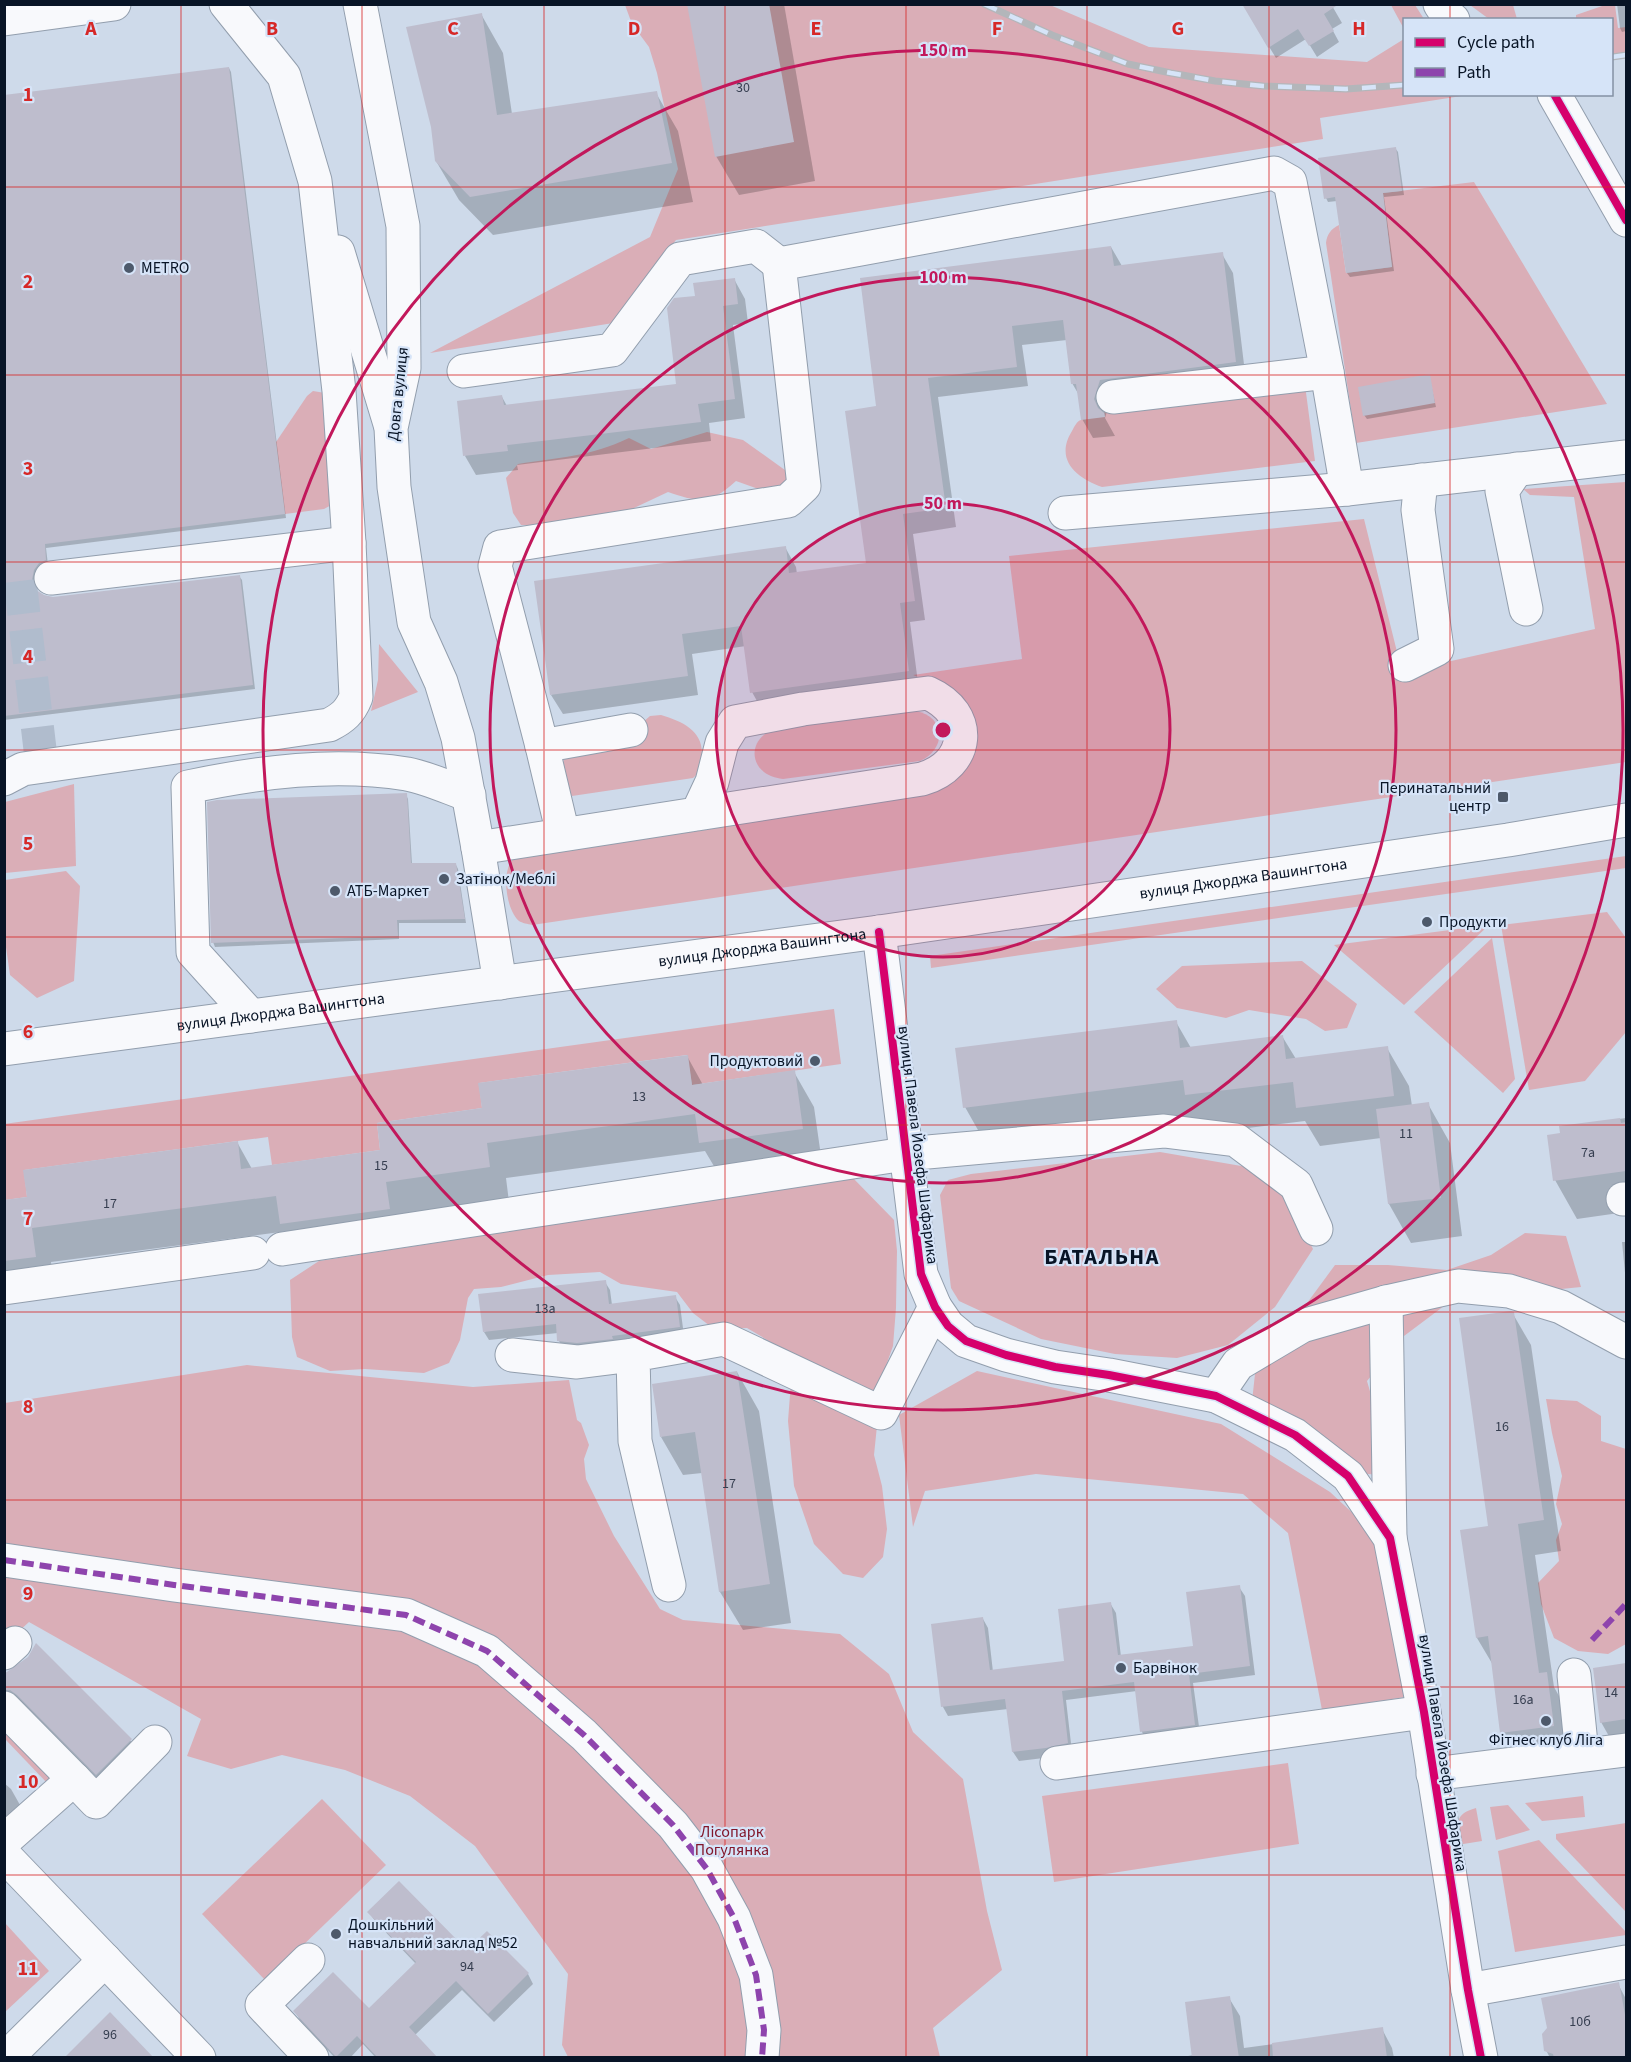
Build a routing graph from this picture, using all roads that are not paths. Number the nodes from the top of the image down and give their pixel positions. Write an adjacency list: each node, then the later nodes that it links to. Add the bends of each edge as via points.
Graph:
1 (114, 4): 6 (street)
2 (226, 4): 8 (street, via 284,76)
3 (360, 4): 14 (street, Довга вулиця, via 403,226 404,368)
4 (1440, 4): 5 (street)
5 (1450, 18)
6 (4, 19)
7 (1555, 96): 9 (street)
8 (315, 181): 14 (street); 20 (street, via 339,391)
9 (1626, 220)
10 (779, 264): 11 (street, via 756,246 680,260 612,350); 12 (street, via 1274,173 1290,182); 25 (street, via 804,486 788,501 500,547 495,566)
11 (464, 371)
12 (1327, 372): 13 (street); 18 (street)
13 (1113, 398)
14 (391, 429): 27 (street, Довга вулиця, via 394,487 414,622 441,682 458,738)
15 (1626, 457): 16 (street)
16 (1517, 469): 17 (street); 22 (street, via 1502,491)
17 (1421, 480): 18 (street); 23 (street, via 1418,510 1437,649)
18 (1347, 489): 19 (street)
19 (1065, 513)
20 (349, 543): 21 (street); 26 (street, via 356,697 345,716 329,725 22,769)
21 (51, 578)
22 (1526, 609)
23 (1404, 665)
24 (631, 730): 25 (street)
25 (542, 746): 30 (street)
26 (4, 779)
27 (469, 795): 31 (street, Довга вулиця); 34 (street, via 410,775 351,767 239,776 188,787 193,952)
28 (697, 814): 28 (street, via 936,775 949,766 957,753 961,739 959,724 953,710 928,693 735,723 722,743 712,782); 30 (street)
29 (1626, 820): 32 (street, вулиця Джорджа Вашингтона)
30 (563, 834): 31 (street)
31 (478, 848): 33 (street, Довга вулиця)
32 (879, 932): 33 (street, вулиця Джорджа Вашингтона); 36 (street, вулиця Павела Йозефа Шафарика)
33 (500, 983): 34 (street, вулиця Джорджа Вашингтона)
34 (251, 1016): 35 (street, вулиця Джорджа Вашингтона)
35 (4, 1048)
36 (905, 1154): 37 (street, via 1164,1131 1236,1140 1296,1185); 38 (street); 40 (street, вулиця Павела Йозефа Шафарика, via 921,1274)
37 (1316, 1229)
38 (4, 1288)
39 (1386, 1302): 41 (street, via 1458,1287 1509,1291 1561,1307); 44 (street, via 1302,1326 1238,1364); 45 (street)
40 (935, 1307): 43 (street, via 882,1413 724,1339); 44 (street, вулиця Павела Йозефа Шафарика, via 948,1326 966,1341 1006,1355)
41 (1626, 1342)
42 (512, 1355): 43 (street, via 577,1362)
43 (633, 1355): 47 (street, via 635,1441)
44 (1216, 1396): 45 (street, вулиця Павела Йозефа Шафарика, via 1295,1435 1348,1476)
45 (1390, 1538): 50 (street, вулиця Павела Йозефа Шафарика)
46 (4, 1560): 66 (street, via 406,1614 487,1651 584,1735 674,1825 707,1869 734,1918 756,1975 764,2030)
47 (669, 1585)
48 (1574, 1675): 53 (street)
49 (4, 1708): 56 (street)
50 (1424, 1712): 54 (street); 55 (street, вулиця Павела Йозефа Шафарика)
51 (155, 1742): 56 (street, via 96,1802)
52 (1626, 1750): 53 (street)
53 (1582, 1754): 55 (street)
54 (1057, 1763)
55 (1433, 1774): 62 (street, вулиця Павела Йозефа Шафарика)
56 (74, 1779): 57 (street)
57 (4, 1841)
58 (4, 1855): 59 (street)
59 (105, 1960): 63 (street); 64 (street)
60 (308, 1960): 65 (street, via 262,2005)
61 (1626, 1962): 62 (street)
62 (1468, 1990): 67 (street, вулиця Павела Йозефа Шафарика)
63 (6, 2058)
64 (199, 2058)
65 (312, 2058)
66 (762, 2058)
67 (1481, 2058)

